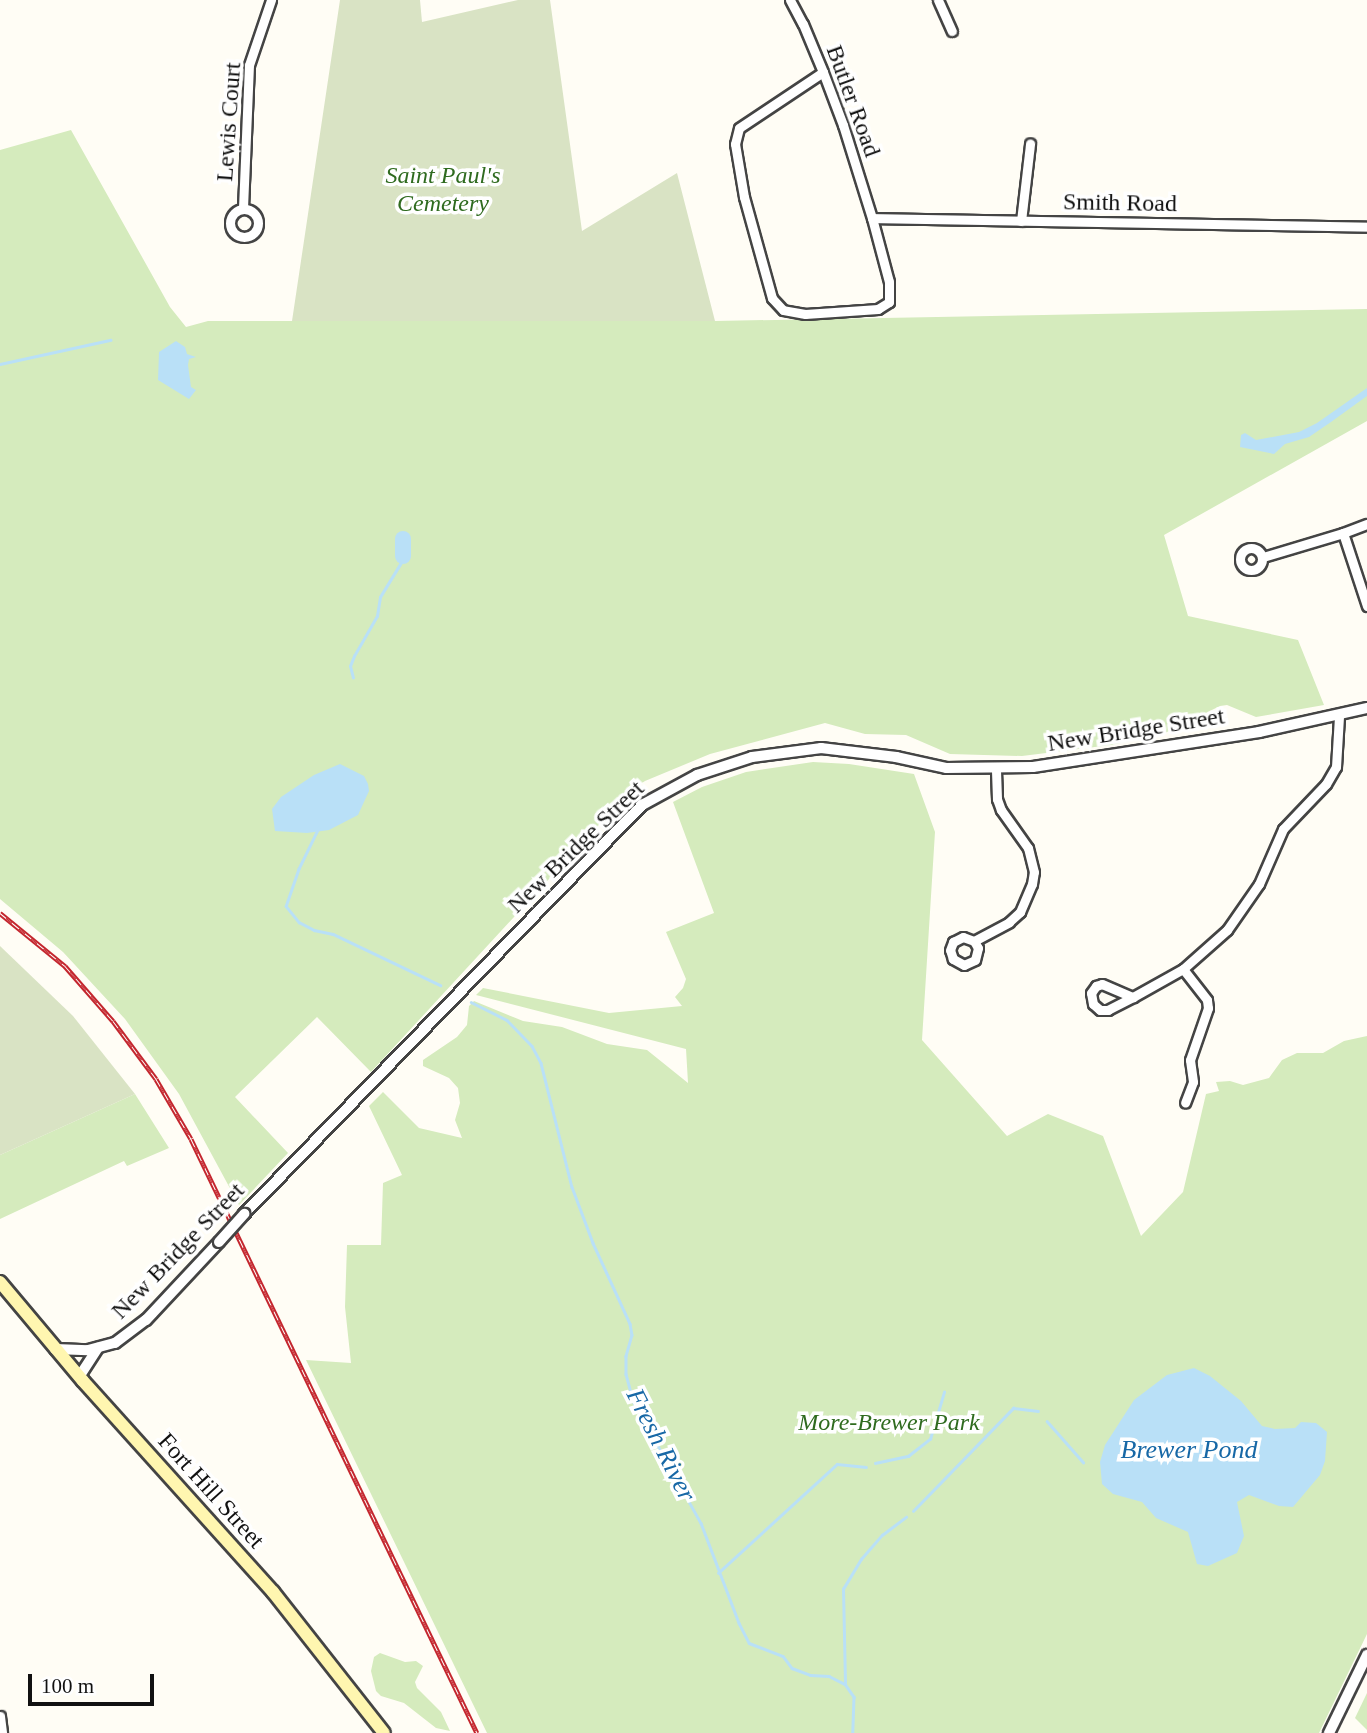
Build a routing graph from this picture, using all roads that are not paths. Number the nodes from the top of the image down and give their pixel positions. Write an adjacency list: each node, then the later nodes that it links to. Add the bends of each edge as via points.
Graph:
1 (271, 0): 7 (street, Lewis Court, via 249,65)
2 (790, 0): 5 (street, Butler Road)
3 (938, 0): 4 (street)
4 (952, 31)
5 (823, 72): 8 (street, Butler Road); 8 (street, Butler Road, via 735,135 744,197 772,298 783,310 805,314 878,309 889,302 889,282)
6 (1030, 144): 9 (street)
7 (243, 208)
8 (872, 218): 9 (street, Smith Road)
9 (1021, 221): 10 (street, Smith Road)
10 (1367, 226)
11 (1367, 524): 12 (street)
12 (1343, 533): 13 (street); 14 (street)
13 (1263, 557)
14 (1367, 606)
15 (1367, 708): 16 (street, New Bridge Street)
16 (1339, 716): 17 (street, New Bridge Street, via 1088,760); 19 (street, via 1338,756 1326,784 1283,829 1241,913)
17 (996, 769): 18 (street, via 1001,810 1028,848 1034,872 1020,912); 23 (street, New Bridge Street, bridge, via 937,767 821,748 741,760 642,805 146,1320 115,1343)
18 (974, 941)
19 (1184, 969): 20 (street); 21 (street, via 1208,1008 1190,1060 1193,1082)
20 (1133, 997)
21 (1185, 1103)
22 (2, 1288): 24 (main road, Fort Hill Street)
23 (98, 1348): 24 (street, New Bridge Street); 25 (street, New Bridge Street)
24 (55, 1349): 25 (main road, Fort Hill Street)
25 (79, 1377): 28 (main road, Fort Hill Street, via 273,1592)
26 (1367, 1655): 30 (street)
27 (0, 1716): 29 (street)
28 (383, 1732)
29 (2, 1733)
30 (1329, 1733)

